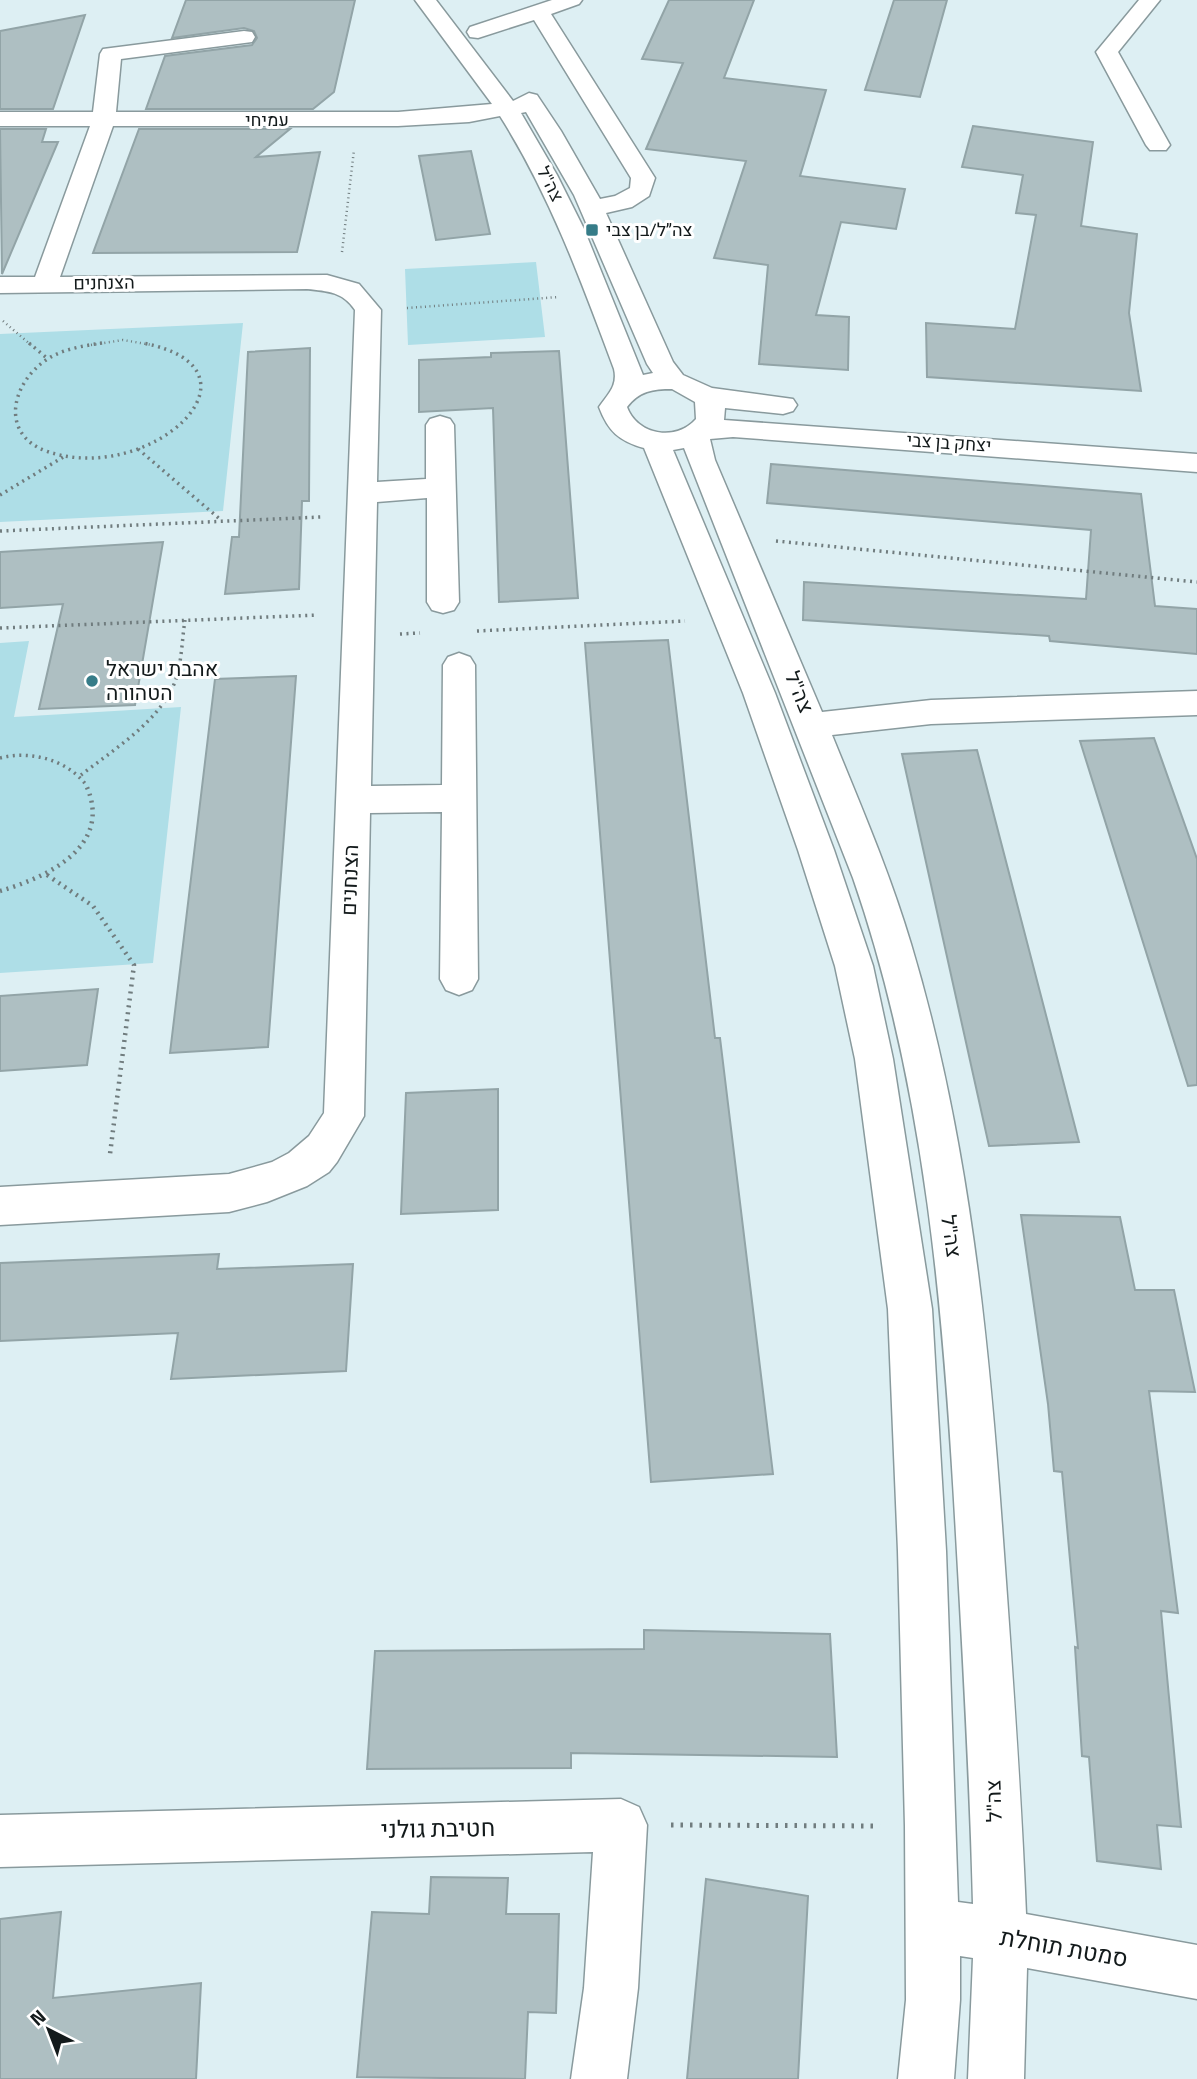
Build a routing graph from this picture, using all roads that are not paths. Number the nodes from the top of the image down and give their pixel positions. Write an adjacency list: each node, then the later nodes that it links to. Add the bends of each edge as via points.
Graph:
1 (425, 0): 9 (street, צה"ל)
2 (452, 0): 6 (street, צה"ל)
3 (572, 0): 5 (street)
4 (1150, 0): 12 (street, via 1107,52)
5 (539, 11): 6 (street); 13 (street, via 643,178 641,191 623,202)
6 (478, 33): 8 (street, צה"ל)
7 (244, 37): 11 (street, הצנחנים, via 111,54)
8 (532, 104): 9 (street, עמיחי); 13 (street, צה"ל, via 559,143)
9 (506, 109): 11 (street, עמיחי, via 358,120); 17 (street, צה"ל, via 565,214 628,369)
10 (0, 118): 11 (street, עמיחי)
11 (104, 119): 14 (street, הצנחנים)
12 (1158, 145)
13 (593, 208): 16 (street, צה"ל, via 660,363)
14 (45, 284): 15 (street); 26 (street, הצנחנים, via 307,281 338,285 359,295 368,310)
15 (0, 285)
16 (673, 381): 17 (street, via 647,382); 18 (street)
17 (626, 390): 22 (street, via 613,407 614,416 628,433)
18 (703, 394): 19 (street); 22 (street, via 712,413 709,423)
19 (815, 408)
20 (855, 411): 23 (street, יצחק בן צבי)
21 (440, 425): 25 (street)
22 (683, 436): 24 (street, יצחק בן צבי, via 733,428); 30 (street, צה"ל, via 701,460); 36 (street, צה"ל, via 729,619 816,850 854,966 874,1059 910,1309)
23 (1197, 439)
24 (1197, 463)
25 (442, 488): 26 (street); 27 (street)
26 (362, 504): 32 (street, הצנחנים)
27 (443, 602)
28 (459, 665): 31 (street)
29 (1197, 703): 30 (street, via 931,712)
30 (812, 725): 37 (street, צה"ל, via 898,961 922,1056 942,1170 962,1310 982,1582)
31 (459, 798): 32 (street); 33 (street)
32 (352, 800): 34 (street, הצנחנים, via 344,1116 322,1151 296,1171 229,1194)
33 (459, 979)
34 (0, 1206)
35 (0, 1841): 39 (street, חטיבת גולני, via 621,1825 611,1989)
36 (932, 1924): 37 (street, סמטת תוחלת); 40 (street, צה"ל, via 933,2000)
37 (999, 1936): 38 (street, סמטת תוחלת); 41 (street, צה"ל, via 1001,2015)
38 (1197, 1972)
39 (599, 2079)
40 (926, 2079)
41 (996, 2079)

